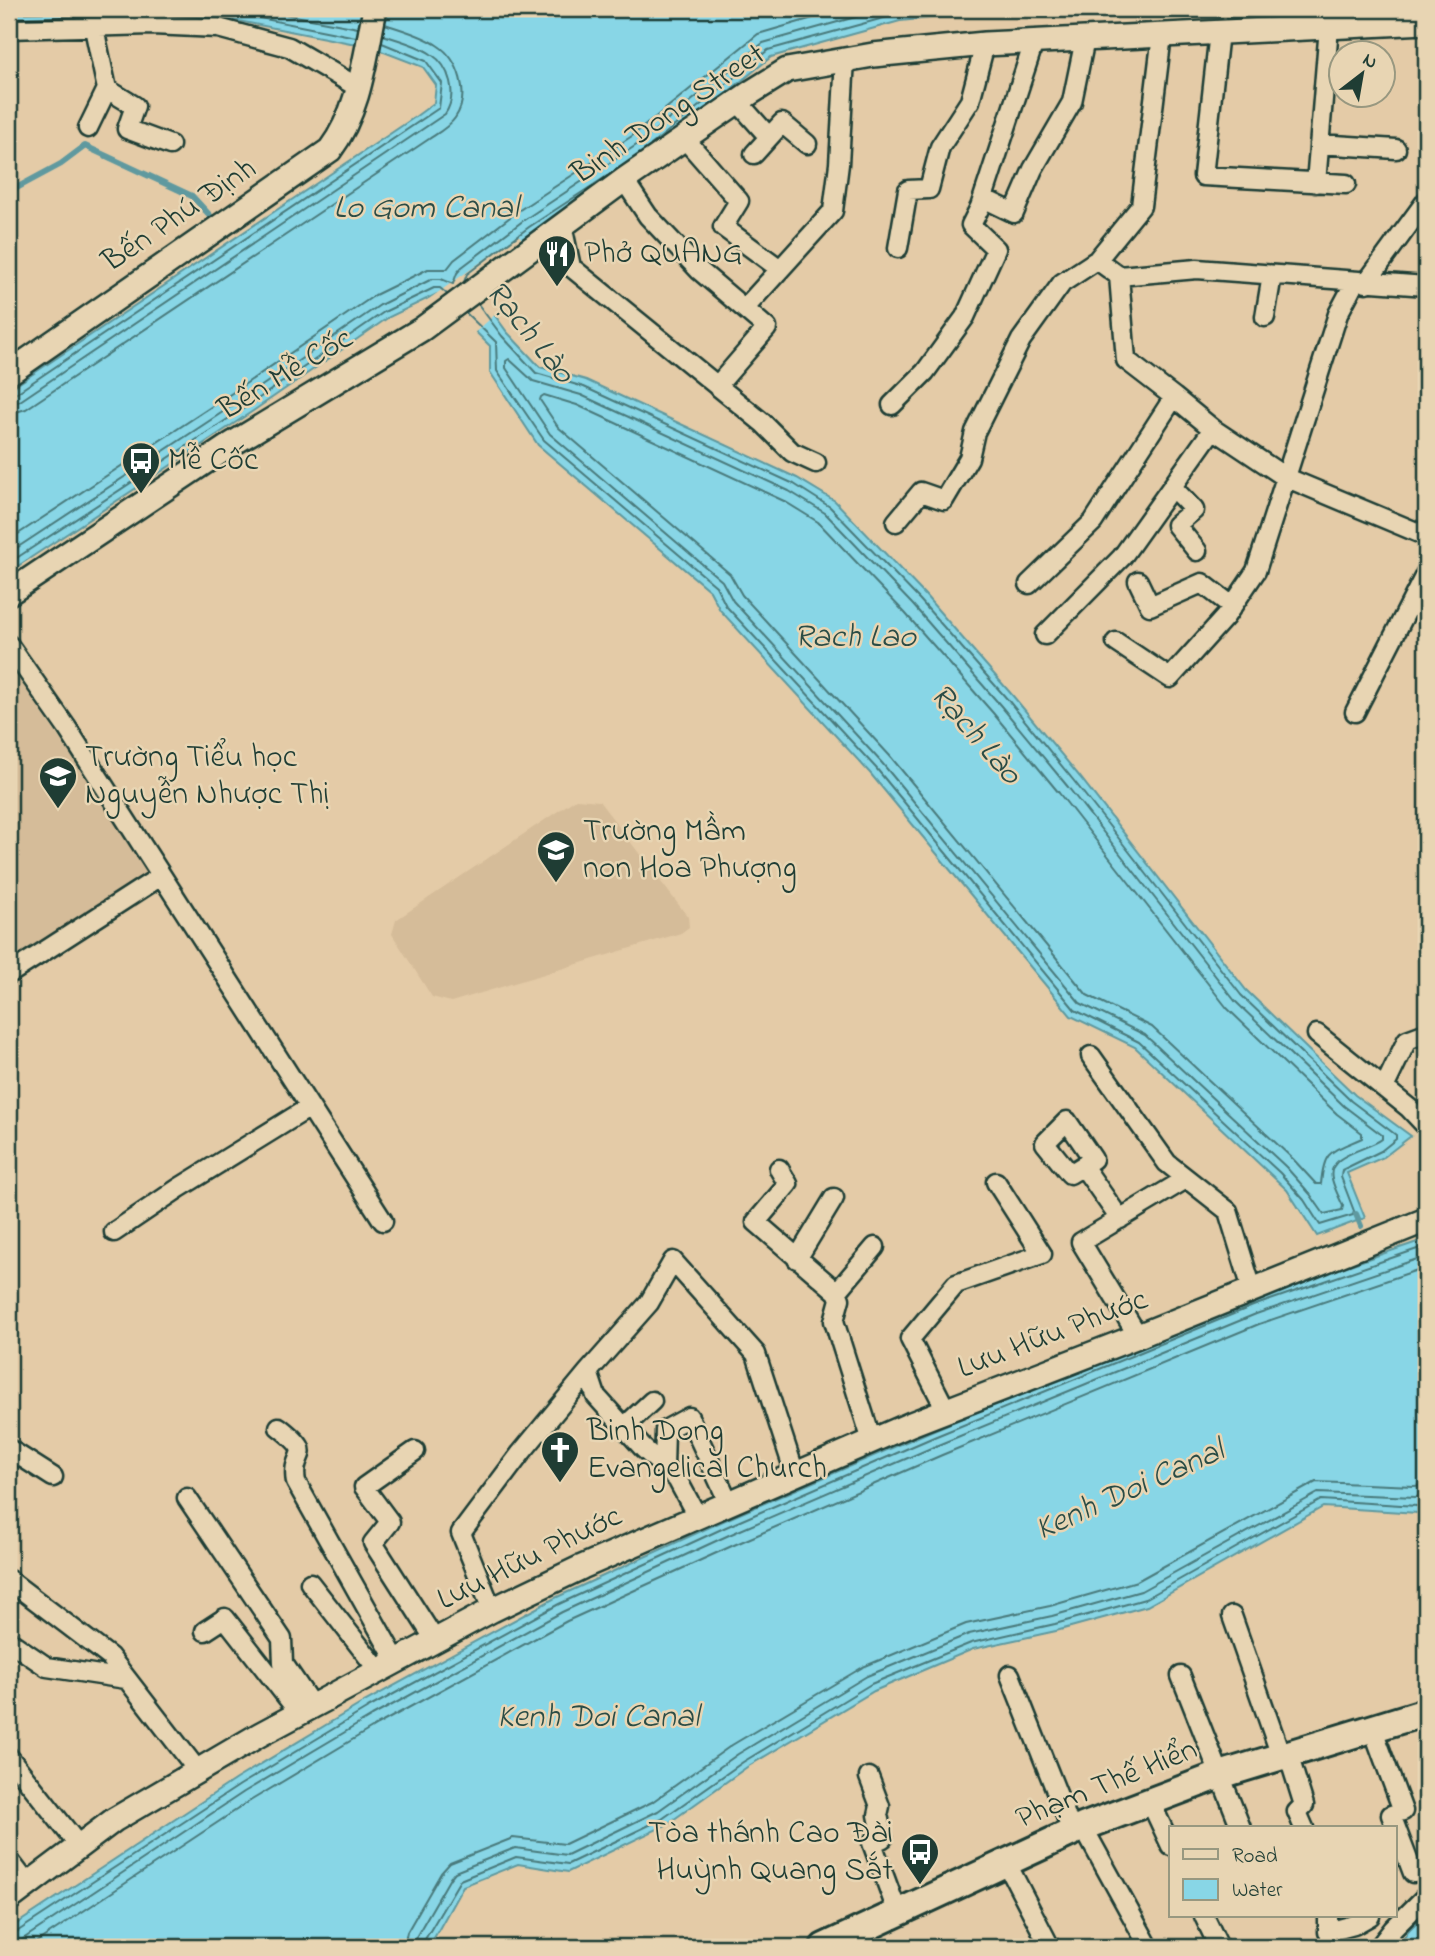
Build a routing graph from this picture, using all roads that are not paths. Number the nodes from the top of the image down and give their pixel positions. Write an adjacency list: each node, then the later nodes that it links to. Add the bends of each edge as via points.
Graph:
1 (375, 9): 12 (street, Bến Phú Định)
2 (1426, 23): 3 (street, Binh Dong Street)
3 (1329, 27): 6 (street, Binh Dong Street); 19 (street)
4 (94, 28): 5 (street); 12 (street, via 152,24 218,28 289,47); 13 (street)
5 (9, 30)
6 (1219, 32): 7 (street, Binh Dong Street); 24 (street, via 1203,176)
7 (1162, 35): 8 (street, Binh Dong Street); 30 (street, via 1141,206)
8 (1085, 39): 9 (street, Binh Dong Street); 26 (street, via 1072,102 1033,169 1014,213)
9 (1034, 42): 10 (street, Binh Dong Street); 26 (street)
10 (985, 44): 11 (street, Binh Dong Street); 29 (street, via 970,101 940,147 929,189 908,190)
11 (845, 59): 14 (street, Binh Dong Street, via 787,70); 31 (street, via 833,211)
12 (359, 88): 39 (street, Bến Phú Định, via 341,136 330,150)
13 (107, 89): 15 (street); 20 (street, via 135,106 127,129)
14 (737, 102): 16 (street); 17 (street, Binh Dong Street)
15 (88, 128)
16 (769, 137): 18 (street, via 782,123); 22 (street)
17 (684, 138): 23 (street, Binh Dong Street); 31 (street, via 739,201 723,227)
18 (807, 144)
19 (1319, 144): 21 (street); 24 (street)
20 (170, 145)
21 (1396, 149)
22 (754, 154)
23 (624, 180): 28 (street, Binh Dong Street); 36 (street, via 648,216 700,271)
24 (1316, 183): 25 (street)
25 (1346, 184)
26 (983, 198): 42 (street, via 971,225 996,248 965,317 925,372)
27 (1426, 201): 34 (street)
28 (562, 225): 38 (street, Binh Dong Street); 40 (street, via 571,267)
29 (898, 248)
30 (1097, 260): 33 (street); 47 (street, via 1062,283 1021,340 975,432 969,458 944,500 921,492)
31 (780, 269): 36 (street)
32 (1272, 275): 33 (street, via 1197,269); 34 (street); 37 (street)
33 (1119, 276): 41 (street, via 1125,360)
34 (1361, 282): 35 (street); 45 (street, via 1338,314)
35 (1426, 286)
36 (745, 308): 40 (street, via 767,328)
37 (1265, 317)
38 (422, 330): 53 (street, Bến Mễ Cốc, via 232,444)
39 (9, 373)
40 (717, 386): 44 (street, via 792,452)
41 (1174, 397): 43 (street); 52 (street, via 1093,522)
42 (891, 405)
43 (1213, 429): 45 (street); 46 (street)
44 (816, 463)
45 (1285, 477): 48 (street); 54 (street, via 1256,571)
46 (1172, 487): 49 (street, via 1194,510 1176,525); 55 (street, via 1122,557)
47 (896, 522)
48 (1426, 536)
49 (1198, 551)
50 (1426, 573): 58 (street)
51 (1138, 581): 54 (street, via 1150,606 1202,583)
52 (1028, 584)
53 (9, 593)
54 (1232, 606): 56 (street, via 1170,678)
55 (1045, 635)
56 (1116, 642)
57 (9, 645): 59 (street)
58 (1355, 712)
59 (161, 876): 60 (street); 65 (street)
60 (9, 974)
61 (1426, 1033): 64 (street, via 1407,1040)
62 (1317, 1034): 64 (street)
63 (1091, 1056): 69 (street, via 1167,1163)
64 (1384, 1088): 66 (street)
65 (310, 1107): 74 (street); 75 (street)
66 (1426, 1126)
67 (1083, 1166): 72 (street)
68 (779, 1169): 77 (street, via 788,1184 756,1222)
69 (1186, 1179): 72 (street); 78 (street, via 1228,1211)
70 (996, 1182): 83 (street, via 1042,1254 956,1284 910,1339)
71 (834, 1198): 77 (street)
72 (1120, 1219): 80 (street, via 1081,1242)
73 (1426, 1220): 78 (street, Lưu Hữu Phước)
74 (383, 1221)
75 (114, 1232)
76 (876, 1247): 79 (street)
77 (797, 1259): 79 (street)
78 (1252, 1289): 80 (street, Lưu Hữu Phước)
79 (837, 1292): 86 (street, via 840,1299 834,1321)
80 (1138, 1336): 83 (street, Lưu Hữu Phước)
81 (587, 1372): 85 (street, via 596,1396); 90 (street, via 649,1303 673,1261 756,1354); 97 (street, via 461,1533)
82 (652, 1401): 85 (street)
83 (946, 1410): 86 (street, Lưu Hữu Phước)
84 (279, 1427): 102 (street, via 301,1448 296,1482)
85 (624, 1427): 89 (street)
86 (872, 1441): 90 (street, Lưu Hữu Phước)
87 (9, 1449): 91 (street)
88 (415, 1451): 100 (street, via 364,1487 390,1522 373,1543)
89 (664, 1468): 93 (street, via 664,1430 689,1417); 94 (street, via 677,1479)
90 (795, 1474): 93 (street, Lưu Hữu Phước)
91 (53, 1477)
92 (187, 1498): 106 (street, via 282,1639 283,1663)
93 (730, 1503): 94 (street, Lưu Hữu Phước)
94 (697, 1516): 97 (street, Lưu Hữu Phước)
95 (9, 1580): 105 (street, via 110,1657)
96 (310, 1583): 102 (street)
97 (492, 1610): 100 (street, Lưu Hữu Phước)
98 (1232, 1616): 109 (street)
99 (205, 1631): 106 (street, via 225,1618)
100 (435, 1640): 102 (street, Lưu Hữu Phước)
101 (9, 1642): 105 (street, via 47,1667)
102 (388, 1667): 106 (street, Lưu Hữu Phước)
103 (1010, 1675): 119 (street)
104 (1181, 1676): 112 (street)
105 (126, 1679): 111 (street)
106 (307, 1711): 111 (street, Lưu Hữu Phước)
107 (1426, 1712): 108 (main road, Phạm Thế Hiển)
108 (1372, 1727): 109 (main road, Phạm Thế Hiển); 117 (street, via 1403,1811 1391,1815)
109 (1285, 1755): 112 (main road, Phạm Thế Hiển); 116 (street, via 1304,1805 1297,1812)
110 (9, 1757): 121 (street)
111 (198, 1771): 121 (street, Lưu Hữu Phước)
112 (1220, 1775): 114 (main road, Phạm Thế Hiển); 115 (street)
113 (869, 1777): 128 (street, via 880,1805 883,1838 872,1843)
114 (1150, 1801): 119 (main road, Phạm Thế Hiển); 120 (street)
115 (1240, 1826)
116 (1303, 1826)
117 (1395, 1826)
118 (1396, 1828): 124 (street)
119 (1078, 1829): 123 (main road, Phạm Thế Hiển); 134 (street)
120 (1169, 1842)
121 (79, 1846): 125 (street, Lưu Hữu Phước)
122 (9, 1860): 125 (street)
123 (1006, 1862): 128 (main road, Phạm Thế Hiển); 133 (street)
124 (1413, 1873)
125 (27, 1885): 127 (street, Lưu Hữu Phước)
126 (1426, 1896): 136 (street)
127 (9, 1899)
128 (897, 1911): 132 (main road, Phạm Thế Hiển)
129 (1205, 1918): 135 (street)
130 (1328, 1918): 131 (street, via 1328,1932)
131 (1366, 1918)
132 (824, 1947)
133 (1050, 1947)
134 (1149, 1947)
135 (1219, 1947)
136 (1379, 1947)

